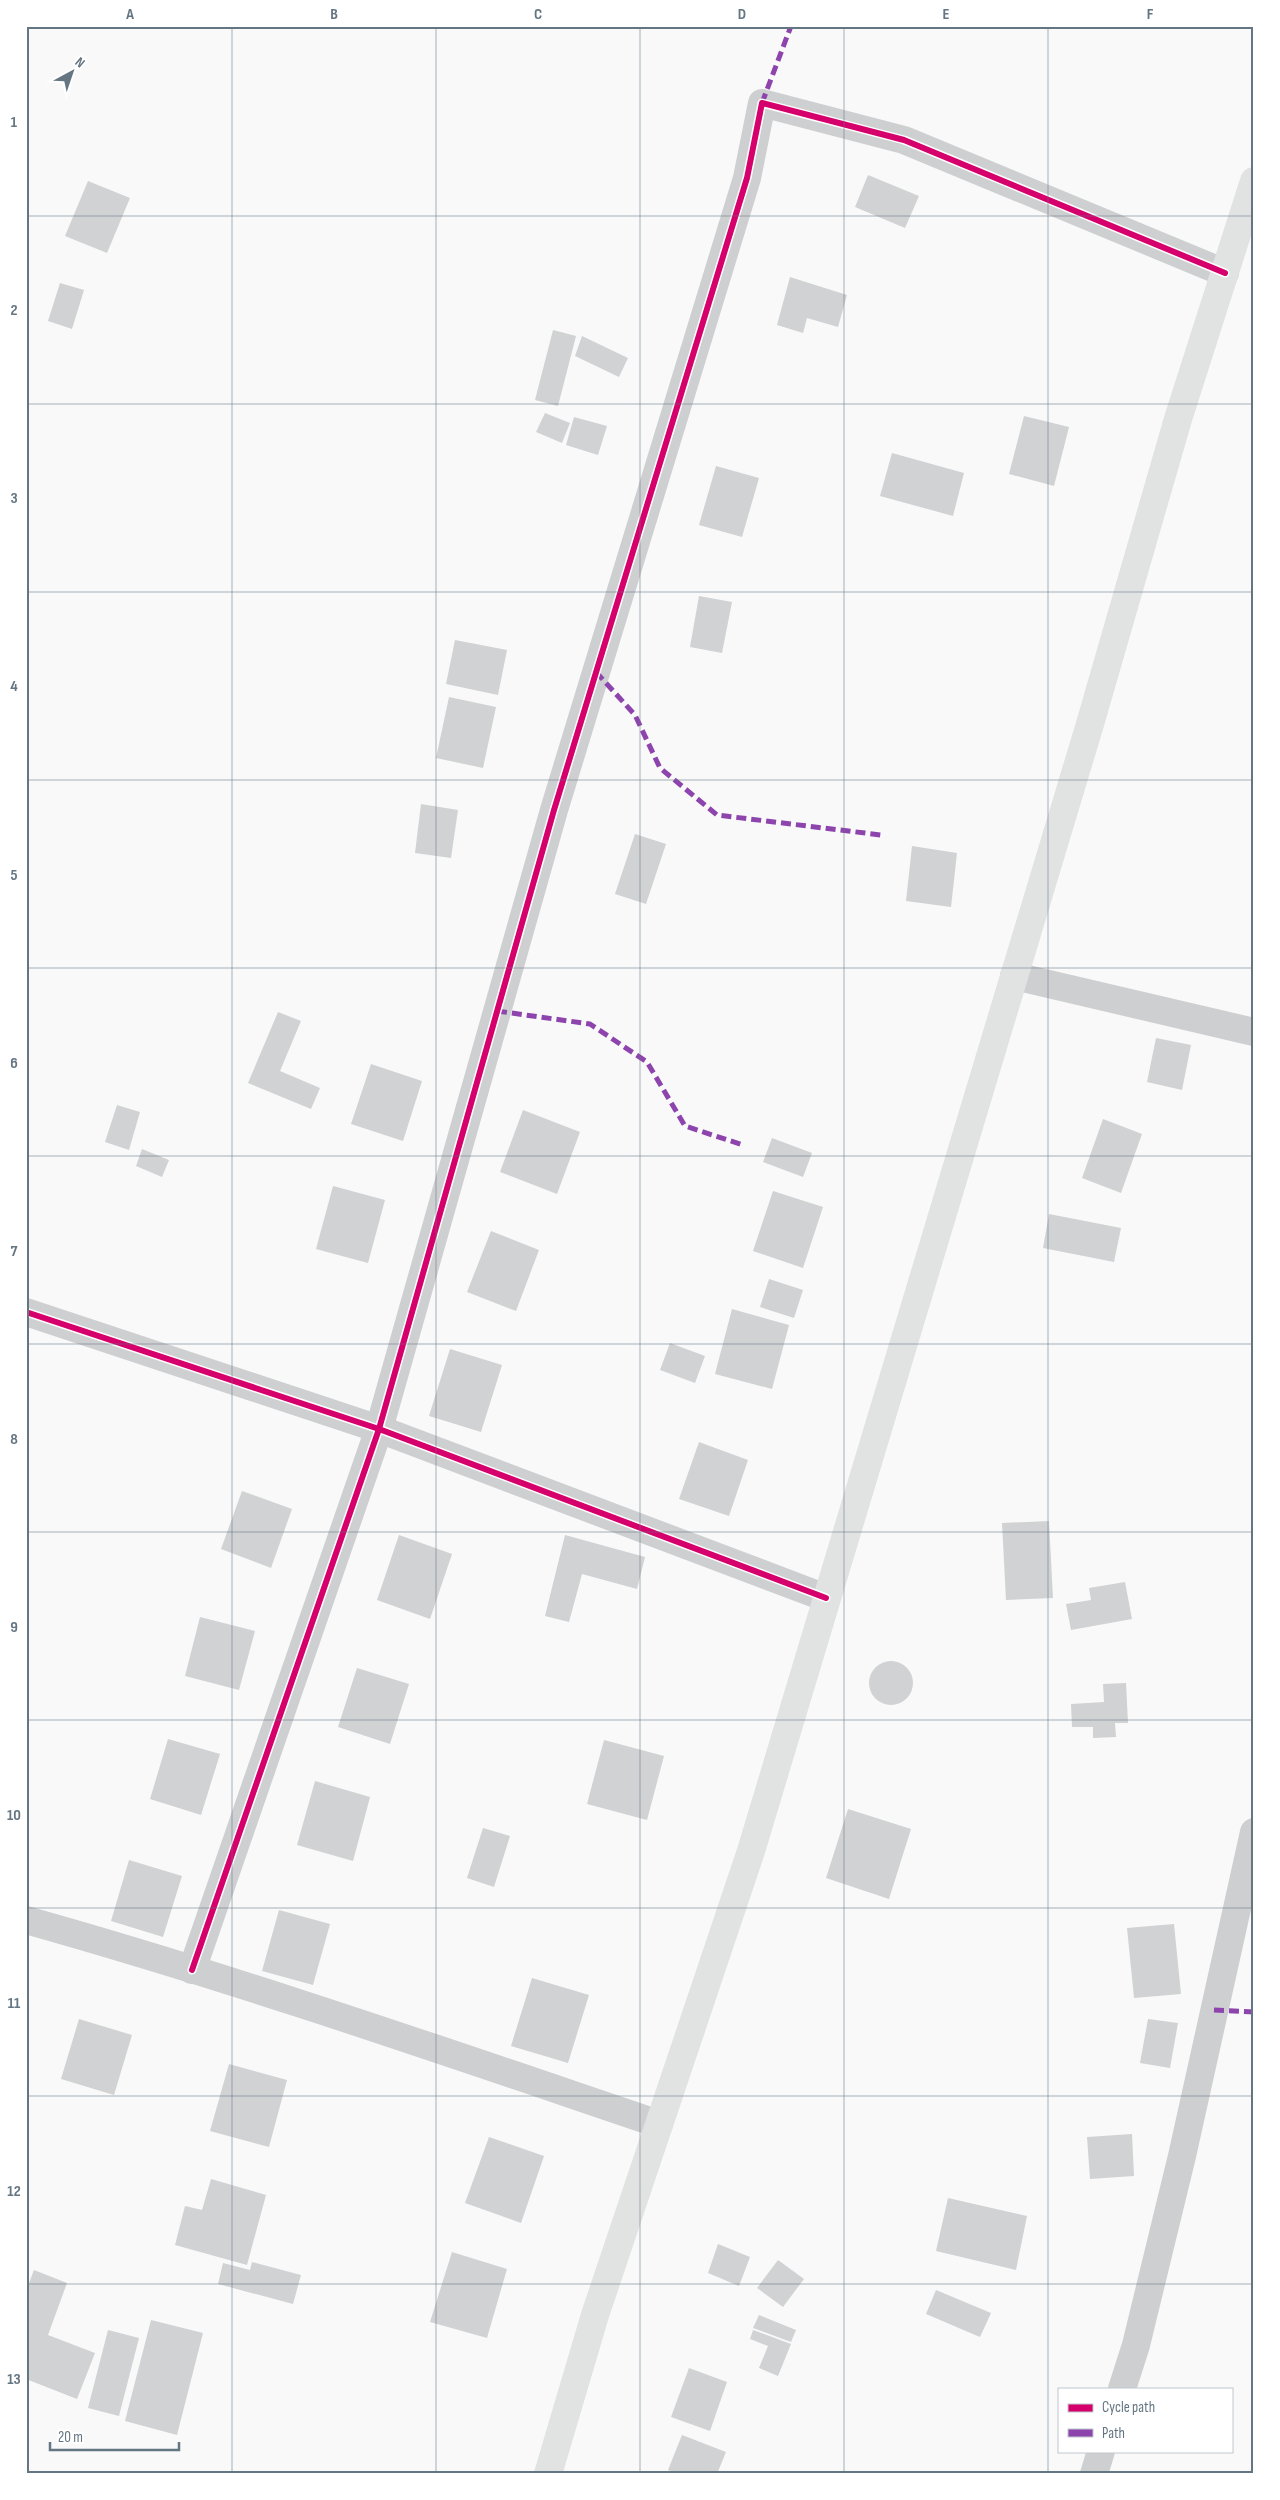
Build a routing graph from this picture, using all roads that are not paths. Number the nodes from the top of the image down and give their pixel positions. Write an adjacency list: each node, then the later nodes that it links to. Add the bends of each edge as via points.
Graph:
1 (1254, 181): 2 (highway)
2 (1225, 273): 3 (highway, via 1178,419); 6 (street, via 904,140 762,103 747,178 554,810)
3 (1014, 976): 4 (street); 7 (highway)
4 (1254, 1032)
5 (26, 1312): 6 (street)
6 (379, 1429): 7 (street); 10 (street)
7 (826, 1598): 11 (highway, via 751,1851)
8 (1254, 1832): 12 (street, via 1182,2156 1136,2345)
9 (26, 1920): 10 (street)
10 (192, 1970): 11 (street, via 376,2028)
11 (659, 2124): 14 (highway, via 595,2315)
12 (1122, 2388)
13 (1101, 2452): 15 (street)
14 (548, 2474)
15 (1094, 2474)

